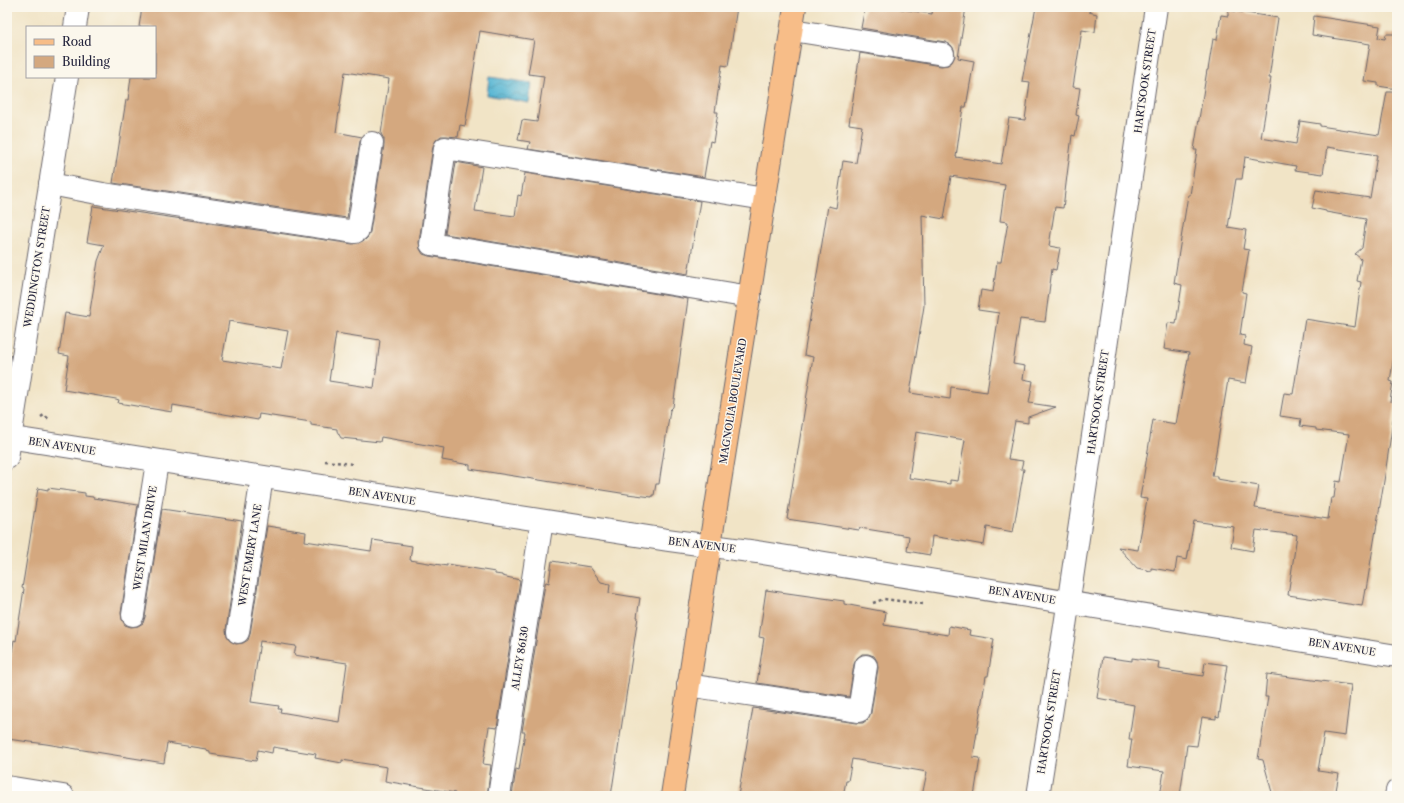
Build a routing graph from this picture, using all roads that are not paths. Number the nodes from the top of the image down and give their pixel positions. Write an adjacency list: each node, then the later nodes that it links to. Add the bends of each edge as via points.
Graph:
1 (78, 7): 4 (street)
2 (796, 7): 5 (main road, MAGNOLIA BOULEVARD)
3 (1156, 7): 17 (street, HARTSOOK STREET)
4 (75, 26)
5 (792, 30): 6 (street); 10 (main road, MAGNOLIA BOULEVARD)
6 (943, 54)
7 (67, 78): 9 (street, WEDDINGTON STREET)
8 (372, 143): 9 (street, via 358,230 350,233)
9 (50, 184): 12 (street, WEDDINGTON STREET)
10 (765, 199): 11 (main road, MAGNOLIA BOULEVARD); 11 (street, via 445,148 430,244)
11 (750, 297): 16 (main road, MAGNOLIA BOULEVARD)
12 (8, 444): 13 (street, BEN AVENUE)
13 (157, 462): 14 (street, BEN AVENUE); 18 (street, WEST MILAN DRIVE)
14 (262, 477): 15 (street, BEN AVENUE); 19 (street, WEST EMERY LANE)
15 (542, 521): 16 (street, BEN AVENUE); 26 (street, ALLEY 86130)
16 (710, 545): 17 (street, BEN AVENUE); 22 (main road, MAGNOLIA BOULEVARD)
17 (1068, 602): 20 (street, BEN AVENUE); 28 (street, HARTSOOK STREET)
18 (133, 615)
19 (238, 632)
20 (1397, 656)
21 (866, 666): 22 (street, via 858,711)
22 (688, 685): 27 (main road, MAGNOLIA BOULEVARD)
23 (7, 787): 25 (street)
24 (1397, 791): 29 (street)
25 (63, 796)
26 (499, 796)
27 (672, 796)
28 (1038, 796)
29 (1396, 796)

